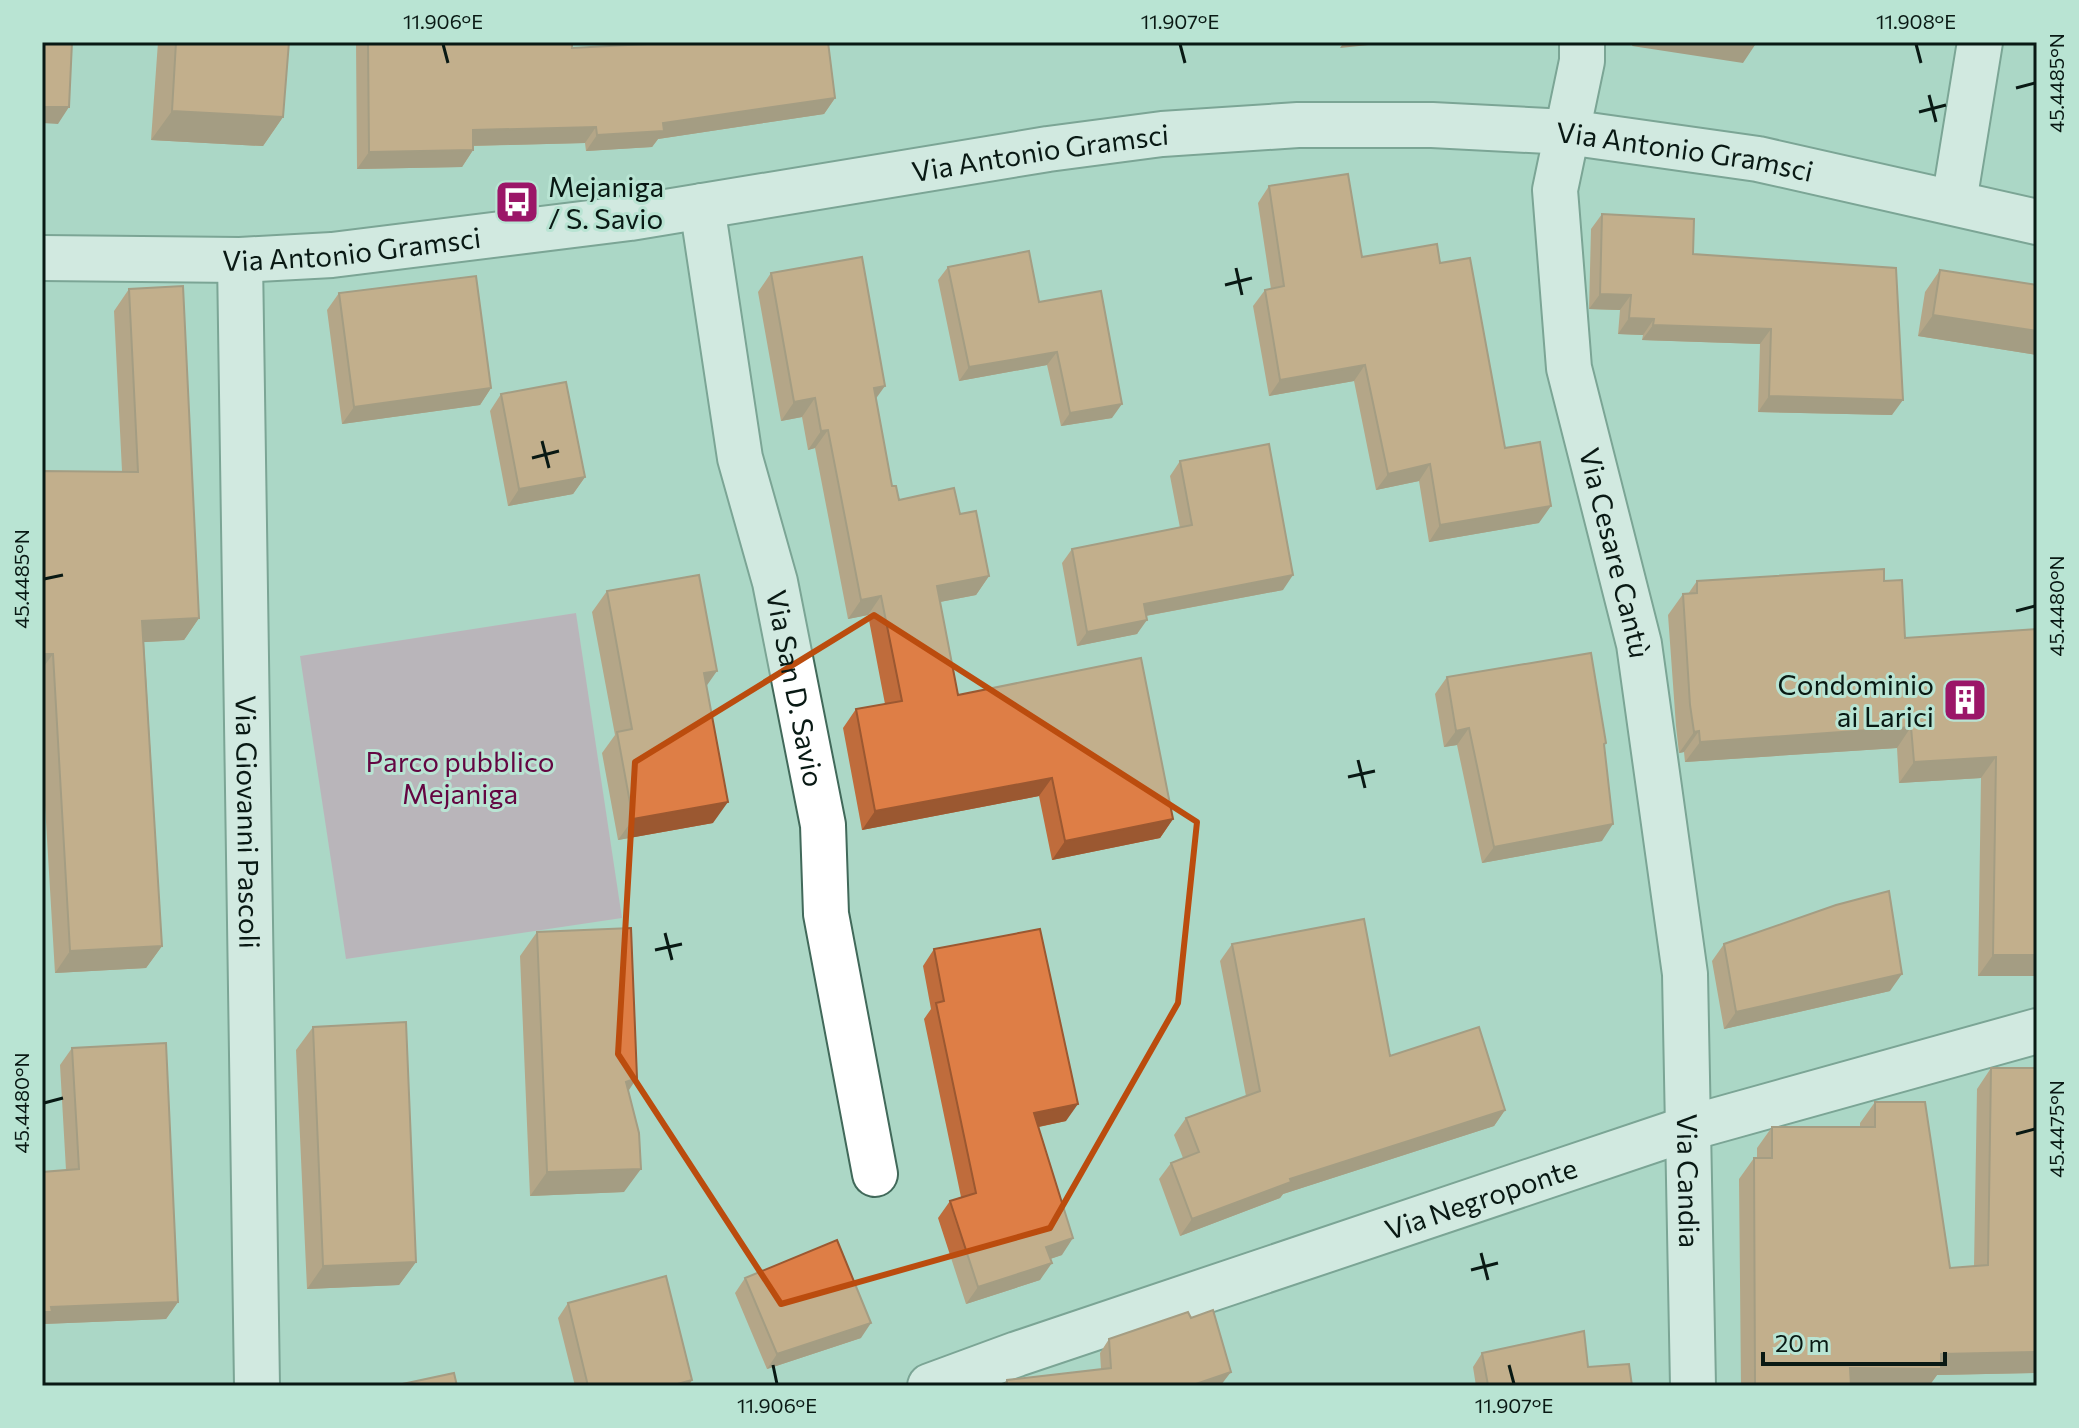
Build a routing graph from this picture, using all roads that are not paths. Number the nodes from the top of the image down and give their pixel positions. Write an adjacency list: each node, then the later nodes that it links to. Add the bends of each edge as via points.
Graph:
1 (1582, 42): 3 (street, Via Cesare Cantù)
2 (1980, 42): 4 (street)
3 (1567, 132): 4 (street, Via Antonio Gramsci, via 1758,159); 5 (street, Via Antonio Gramsci, via 1298,125 1162,134); 9 (street, Via Cesare Cantù, via 1555,190 1569,368 1639,644)
4 (1954, 202): 6 (street, Via Antonio Gramsci)
5 (702, 206): 8 (street, Via Antonio Gramsci, via 332,255); 12 (street, Via San D. Savio, via 740,458 775,582 823,825 826,914)
6 (2037, 222)
7 (42, 258): 8 (street, Via Antonio Gramsci)
8 (240, 260): 13 (street, Via Giovanni Pascoli)
9 (1685, 974): 11 (street, Via Candia)
10 (2037, 1031): 11 (street, Via Negroponte)
11 (1689, 1128): 14 (street, Via Negroponte); 15 (street, Via Candia)
12 (875, 1174)
13 (257, 1386)
14 (930, 1386)
15 (1693, 1386)

